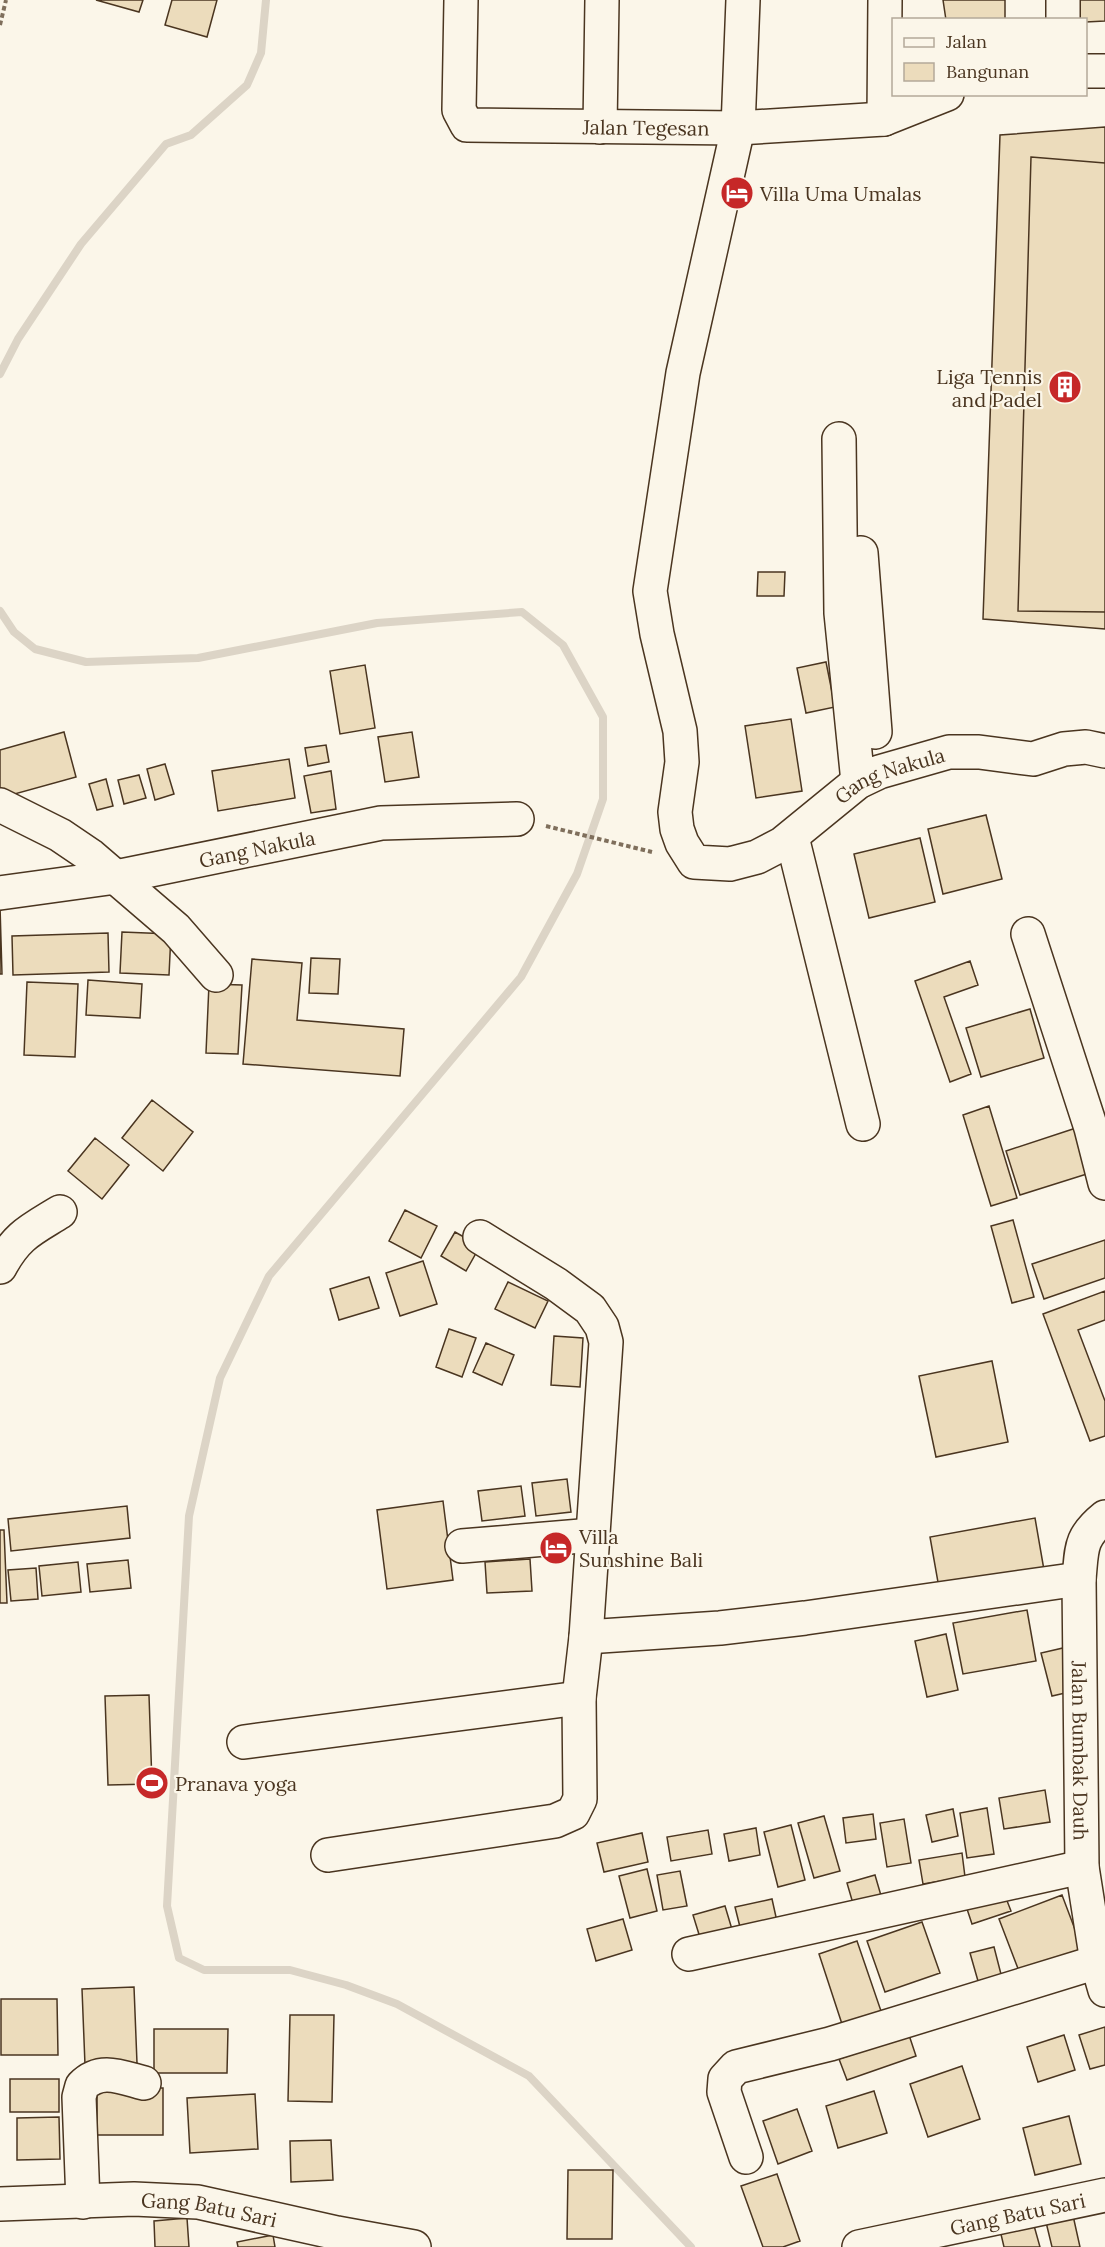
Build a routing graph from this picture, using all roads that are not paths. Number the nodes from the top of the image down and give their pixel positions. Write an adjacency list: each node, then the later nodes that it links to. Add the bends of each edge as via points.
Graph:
1 (461, 0): 11 (street, Jalan Tegesan, via 459,110 467,125)
2 (602, 0): 11 (street)
3 (743, 0): 12 (street)
4 (885, 0): 10 (street)
5 (1063, 0): 6 (street)
6 (1063, 18)
7 (1087, 71): 8 (street)
8 (1105, 71)
9 (942, 96): 10 (street, Jalan Tegesan)
10 (884, 119): 12 (street, Jalan Tegesan)
11 (600, 127): 12 (street, Jalan Tegesan)
12 (738, 128): 19 (street, Gang Nakula, via 683,373 650,591 680,731 682,762 675,812 682,843 694,862 730,864 757,857)
13 (839, 439): 16 (street, via 841,613)
14 (859, 537): 16 (street)
15 (1105, 751): 16 (street, Gang Nakula, via 1086,747 1064,749 1033,759 949,752)
16 (868, 777): 19 (street, Gang Nakula)
17 (0, 805): 20 (street, via 60,835)
18 (517, 819): 20 (street, Gang Nakula, via 381,823)
19 (792, 837): 24 (street)
20 (116, 877): 21 (street, Gang Nakula); 23 (street, via 176,929)
21 (0, 893)
22 (1029, 934): 25 (street)
23 (216, 975)
24 (862, 1124)
25 (1105, 1183)
26 (60, 1212): 28 (street, via 23,1234)
27 (480, 1237): 30 (street, via 590,1309 602,1327 606,1342)
28 (0, 1267)
29 (1105, 1517): 32 (street, Jalan Bumbak Dauh, via 1083,1540)
30 (593, 1535): 31 (street); 33 (street)
31 (462, 1546)
32 (1088, 1572): 33 (street, via 762,1623); 37 (street, Jalan Bumbak Dauh)
33 (586, 1637): 34 (street)
34 (579, 1698): 35 (street); 36 (street, via 580,1799 573,1812 555,1821)
35 (244, 1742)
36 (328, 1855)
37 (1082, 1867): 38 (street); 39 (street, Jalan Bumbak Dauh)
38 (688, 1954)
39 (1101, 1976): 41 (street, via 736,2067 725,2079 724,2091)
40 (144, 2083): 43 (street, via 108,2074 97,2075 82,2086 79,2097)
41 (746, 2157)
42 (1105, 2195): 46 (street, Gang Batu Sari)
43 (83, 2202): 44 (street, Gang Batu Sari); 45 (street, Gang Batu Sari, via 198,2202)
44 (0, 2204)
45 (414, 2247)
46 (859, 2247)

